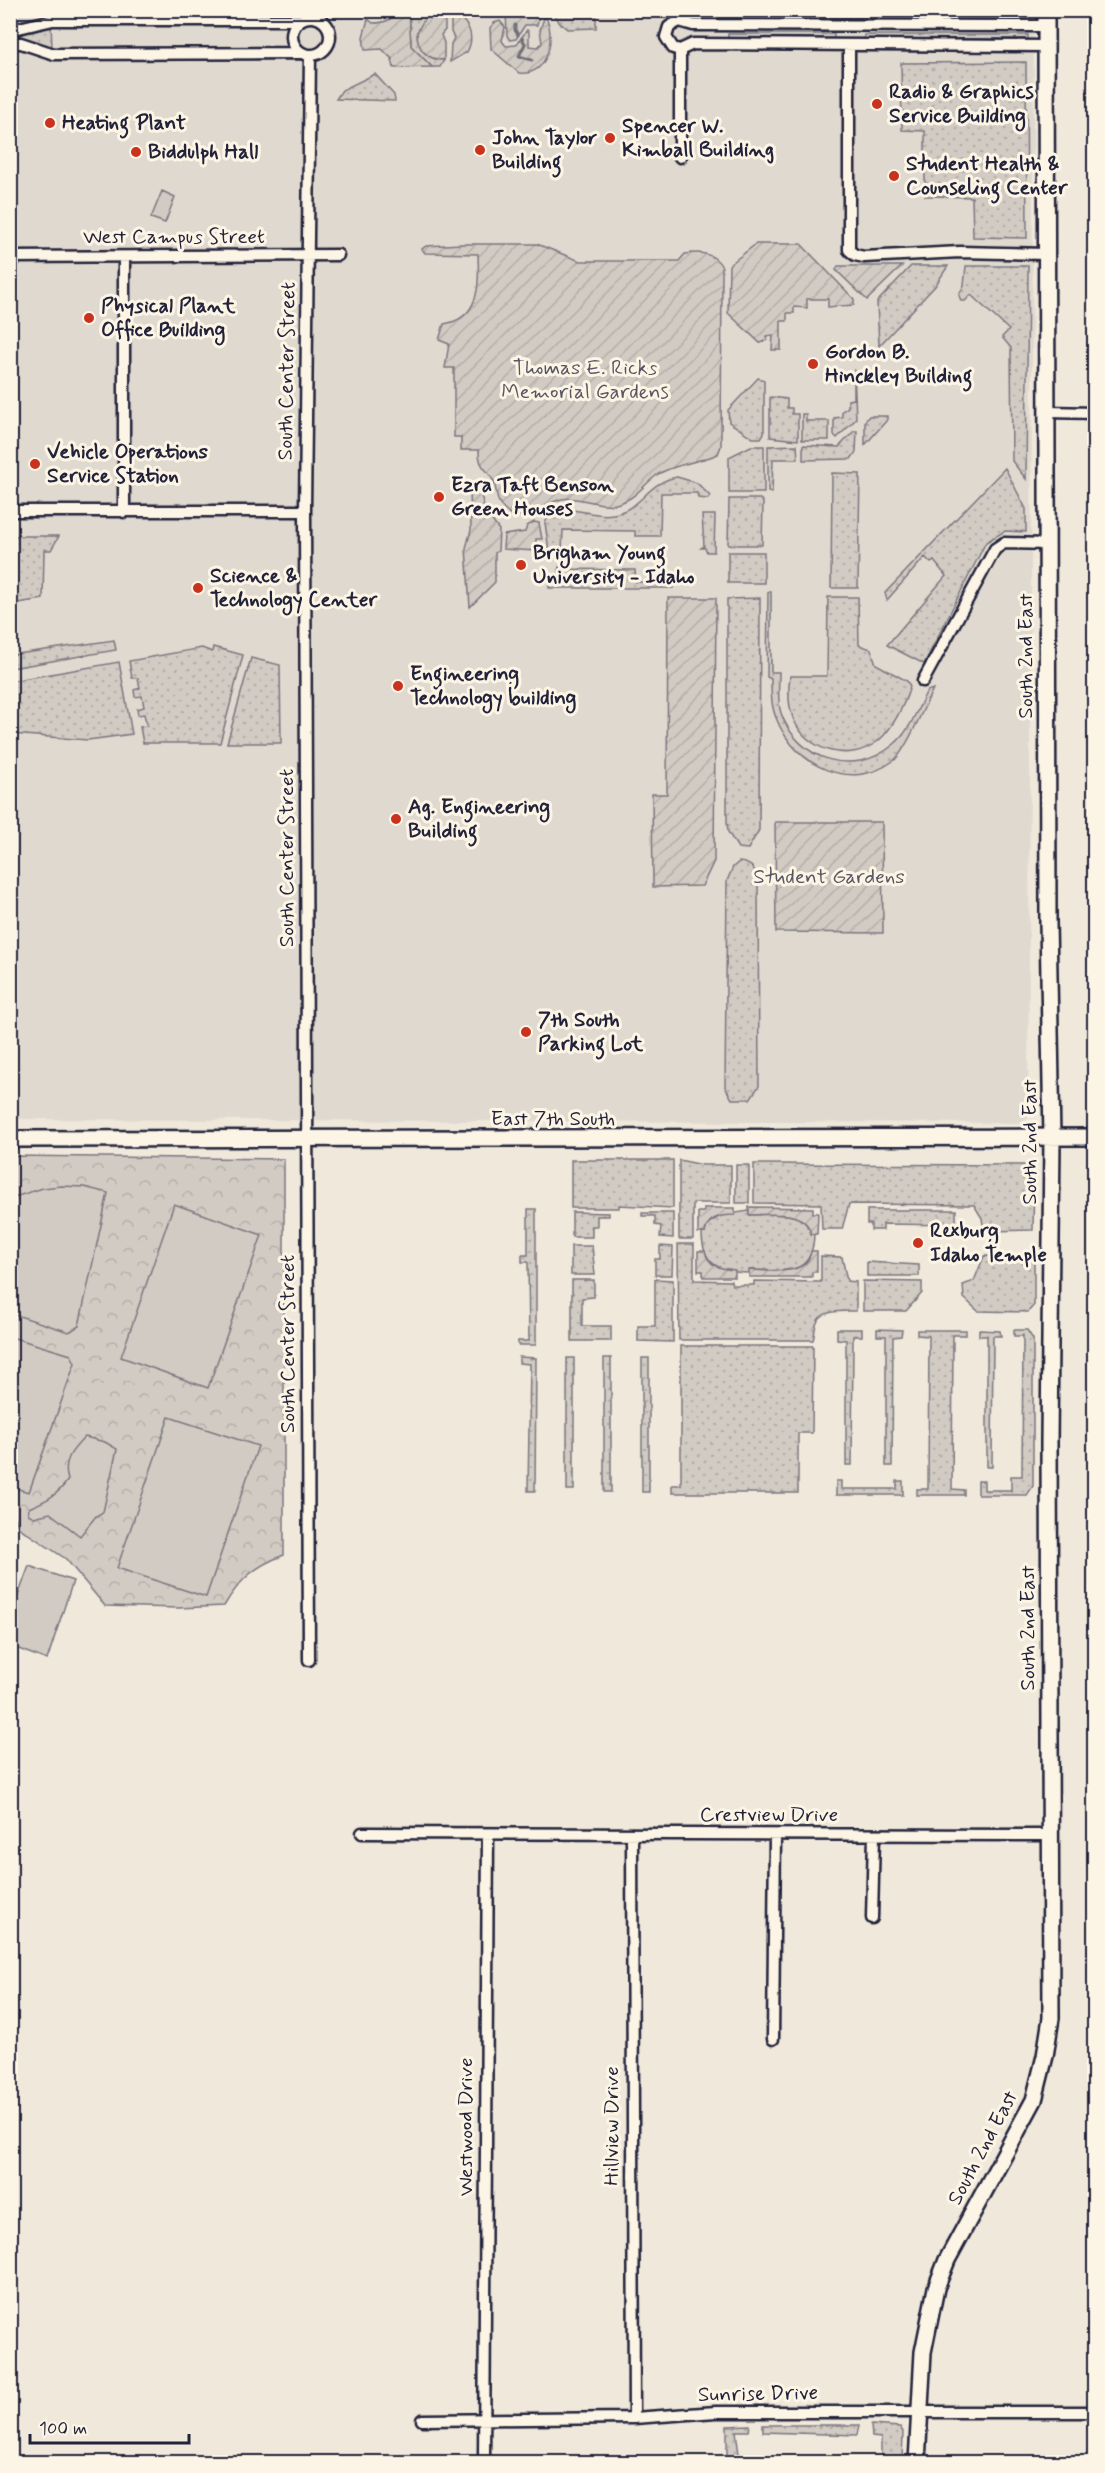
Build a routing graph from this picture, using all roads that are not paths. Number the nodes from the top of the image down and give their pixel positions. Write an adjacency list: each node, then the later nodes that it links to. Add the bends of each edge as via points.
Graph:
1 (1046, 10): 4 (main road, South 2nd East)
2 (679, 16): 4 (street, via 693,26); 8 (street, via 666,37 673,48)
3 (301, 20): 5 (street, via 53,20); 9 (street, via 294,27 292,39); 9 (street, via 316,18 329,30 327,47 317,55)
4 (1046, 26): 7 (main road, South 2nd East)
5 (10, 30)
6 (10, 43): 9 (street, via 54,54)
7 (1046, 46): 10 (street); 12 (main road, South 2nd East)
8 (680, 50): 10 (street, via 693,44); 11 (street)
9 (306, 54): 15 (street, South Center Street)
10 (849, 54): 12 (street, via 849,250 864,256)
11 (680, 157)
12 (1047, 254): 17 (main road, South 2nd East)
13 (338, 255): 15 (street, West Campus Street)
14 (124, 256): 15 (street, West Campus Street); 16 (street, West Campus Street); 21 (street)
15 (308, 256): 20 (street, South Center Street)
16 (10, 257)
17 (1048, 412): 18 (street); 22 (main road, South 2nd East)
18 (1095, 413)
19 (10, 511): 21 (street)
20 (305, 511): 21 (street); 25 (street, South Center Street)
21 (124, 512)
22 (1047, 544): 23 (street, via 1004,543 995,549); 26 (main road, South 2nd East)
23 (924, 681)
24 (1095, 1137): 26 (main road, East 7th South)
25 (305, 1138): 26 (main road, East 7th South); 27 (main road, East 7th South); 28 (street, South Center Street)
26 (1052, 1138): 34 (main road, South 2nd East)
27 (10, 1139)
28 (309, 1660)
29 (362, 1833): 30 (street, Crestview Drive)
30 (488, 1834): 31 (street, Crestview Drive); 41 (street, Westwood Drive)
31 (632, 1834): 32 (street, Crestview Drive); 39 (street, Hillview Drive)
32 (776, 1834): 33 (street, Crestview Drive); 36 (street)
33 (874, 1835): 34 (street, Crestview Drive); 35 (street)
34 (1050, 1835): 37 (main road, South 2nd East, via 1051,2007 1045,2056 1034,2100 947,2260 936,2288 923,2352)
35 (873, 1918)
36 (773, 2039)
37 (918, 2410): 38 (street, Sunrise Drive); 39 (street, Sunrise Drive, via 716,2412); 43 (main road, South 2nd East)
38 (1095, 2412)
39 (634, 2418): 41 (street, Sunrise Drive)
40 (423, 2420): 41 (street, Sunrise Drive)
41 (483, 2420): 42 (street, Westwood Drive)
42 (484, 2463)
43 (917, 2463)

